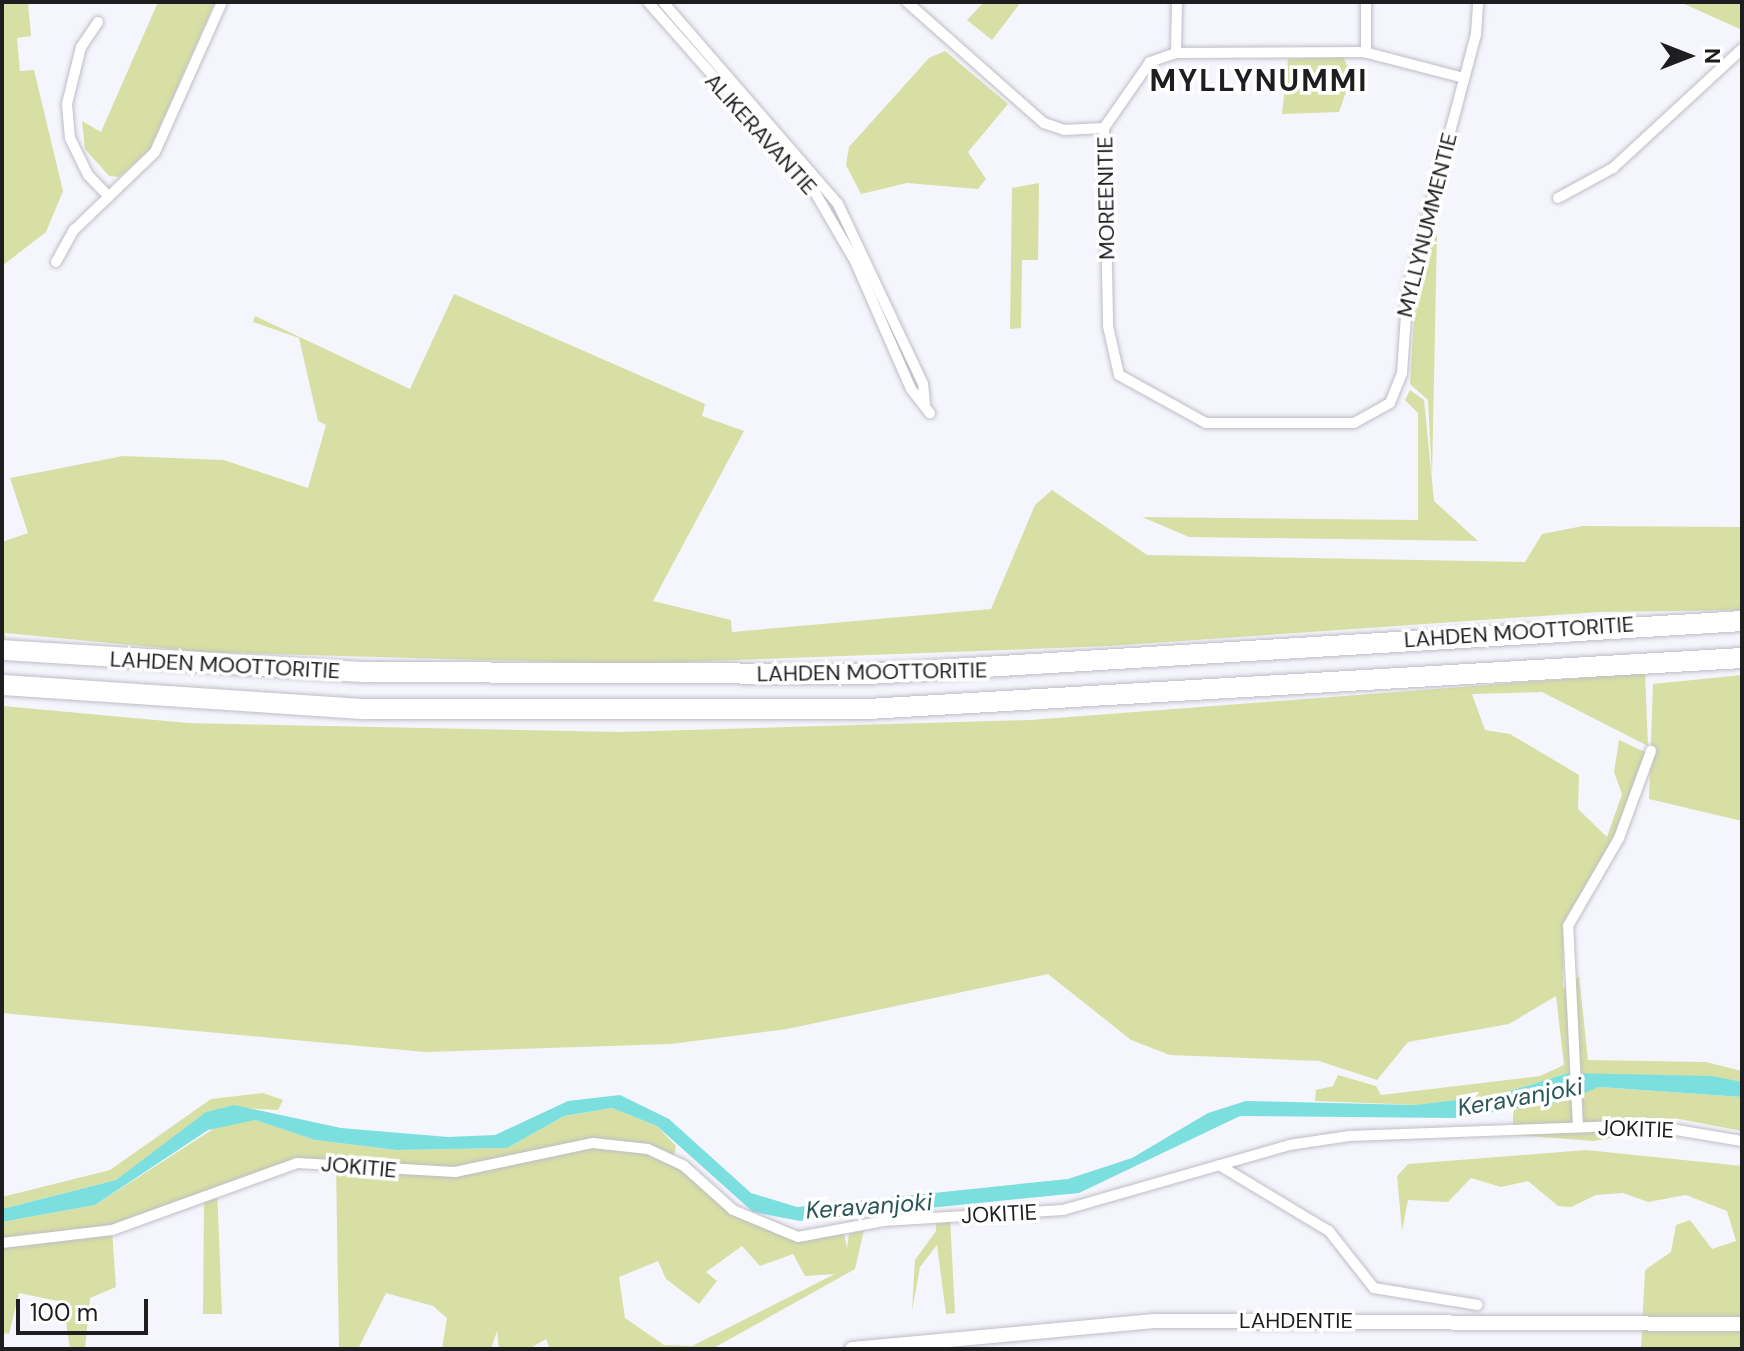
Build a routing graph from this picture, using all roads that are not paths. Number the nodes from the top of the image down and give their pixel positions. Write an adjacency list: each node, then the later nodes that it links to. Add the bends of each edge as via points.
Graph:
1 (222, 2): 14 (street, via 155,152)
2 (648, 2): 3 (street, ALIKERAVANTIE, via 813,189 855,261 911,389 928,408 923,384 838,204 800,152)
3 (663, 2)
4 (907, 2): 13 (street, via 1044,123 1064,130)
5 (1177, 2): 10 (street)
6 (1366, 2): 11 (street)
7 (1478, 2): 12 (street, MYLLYNUMMENTIE)
8 (98, 22): 14 (street, via 81,47 67,104 70,138 88,175)
9 (1742, 49): 15 (street, via 1613,168)
10 (1176, 53): 11 (street); 13 (street, MOREENITIE, via 1150,62)
11 (1366, 53): 12 (street)
12 (1464, 78): 17 (street, MYLLYNUMMENTIE, via 1408,287 1402,373 1390,403 1354,423)
13 (1104, 128): 17 (street, MOREENITIE, via 1113,364 1129,385)
14 (109, 197): 16 (street, via 74,230)
15 (1558, 198)
16 (56, 262)
17 (1206, 423)
18 (1742, 621): 19 (highway, LAHDEN MOOTTORITIE, via 837,674 364,672)
19 (2, 650)
20 (1742, 658): 21 (highway, LAHDEN MOOTTORITIE, via 1111,699 807,710 363,709)
21 (2, 685)
22 (1651, 751): 23 (street, via 1619,838 1568,926)
23 (1578, 1127): 24 (street, JOKITIE, via 1647,1125); 25 (street, JOKITIE, via 1349,1136)
24 (1742, 1141)
25 (1219, 1165): 26 (street, JOKITIE, via 1063,1210 884,1221 798,1237 733,1210 684,1166 648,1149 593,1143 455,1172 297,1163 112,1230); 27 (street, via 1329,1231 1374,1288)
26 (2, 1243)
27 (1478, 1305)
28 (1742, 1324): 29 (main road, LAHDENTIE, via 1153,1321)
29 (852, 1349)

